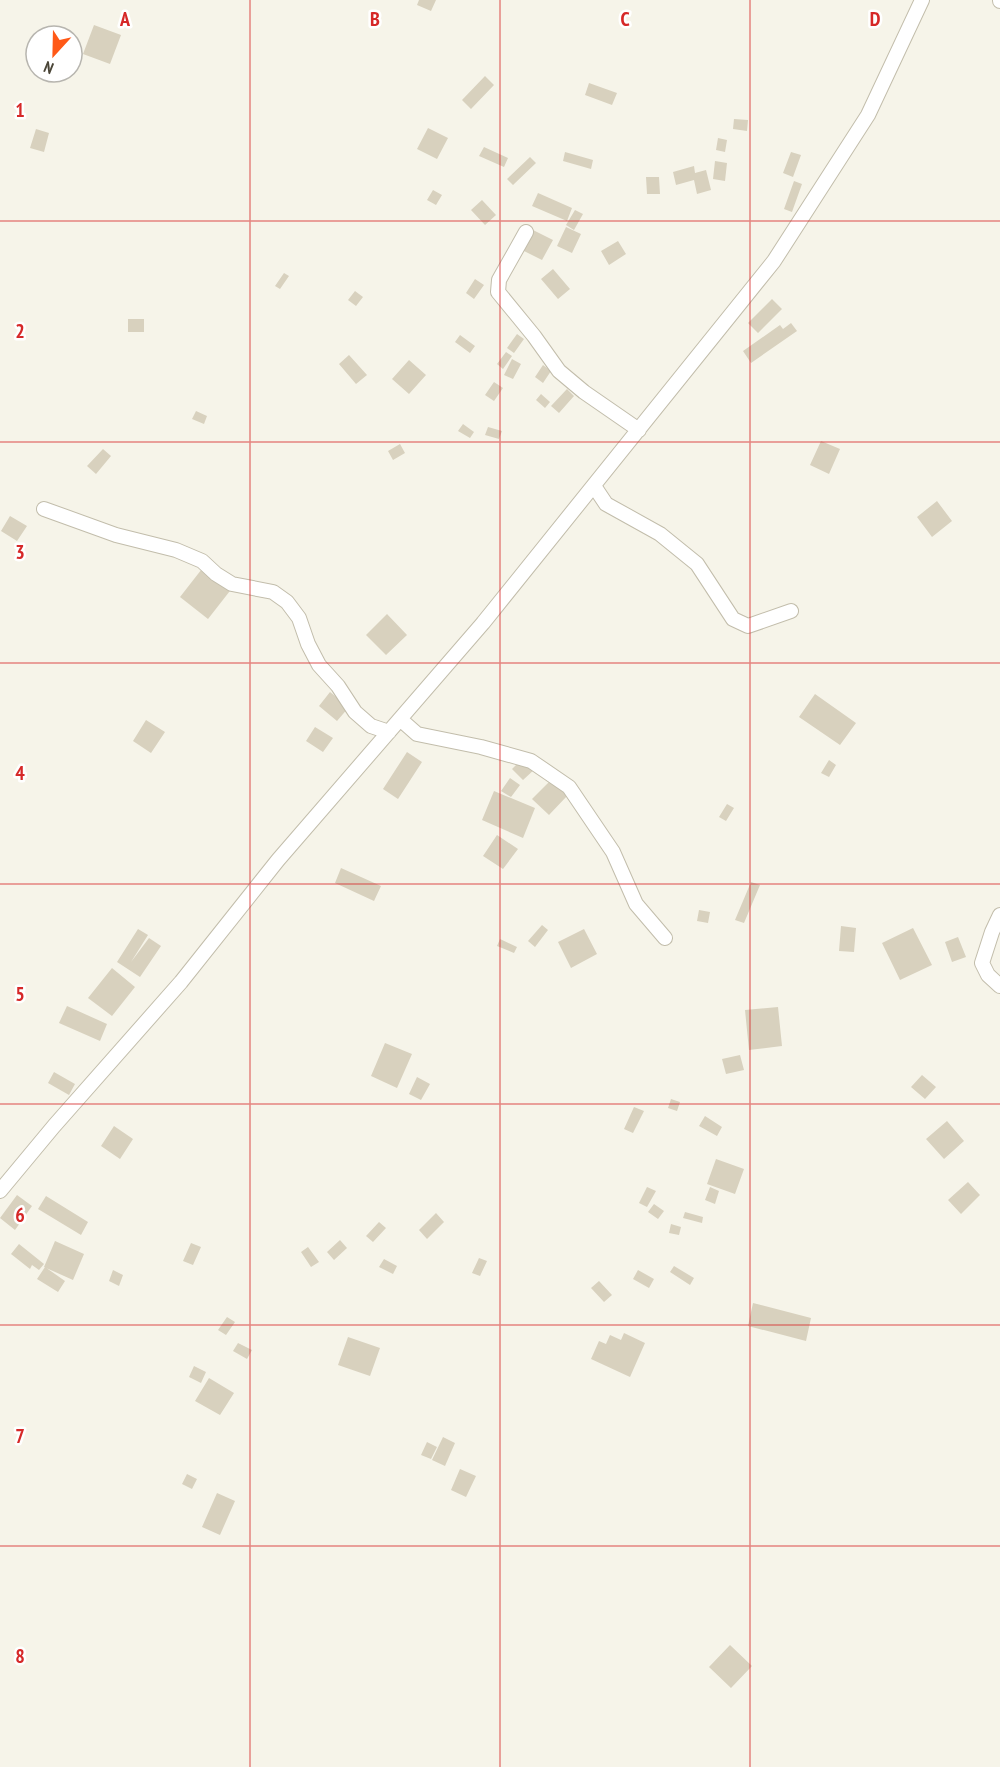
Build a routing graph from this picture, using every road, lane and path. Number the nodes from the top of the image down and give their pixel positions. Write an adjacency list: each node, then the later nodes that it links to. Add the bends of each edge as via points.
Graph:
1 (922, 0): 3 (street, via 868,115 774,261)
2 (526, 232): 3 (street, via 499,280 498,292 559,371)
3 (639, 430): 4 (street)
4 (594, 486): 6 (street, via 606,504 660,534 697,564 733,620 748,626); 7 (street)
5 (44, 509): 8 (street, via 116,535 176,550 202,561 232,584 273,592 299,618 319,665 355,712 371,726)
6 (791, 611)
7 (400, 719): 8 (street); 10 (street, via 417,734 531,761 569,787 613,852 636,904)
8 (388, 732): 12 (street)
9 (1000, 915): 11 (street, via 982,963)
10 (665, 938)
11 (1000, 986)
12 (0, 1191)

